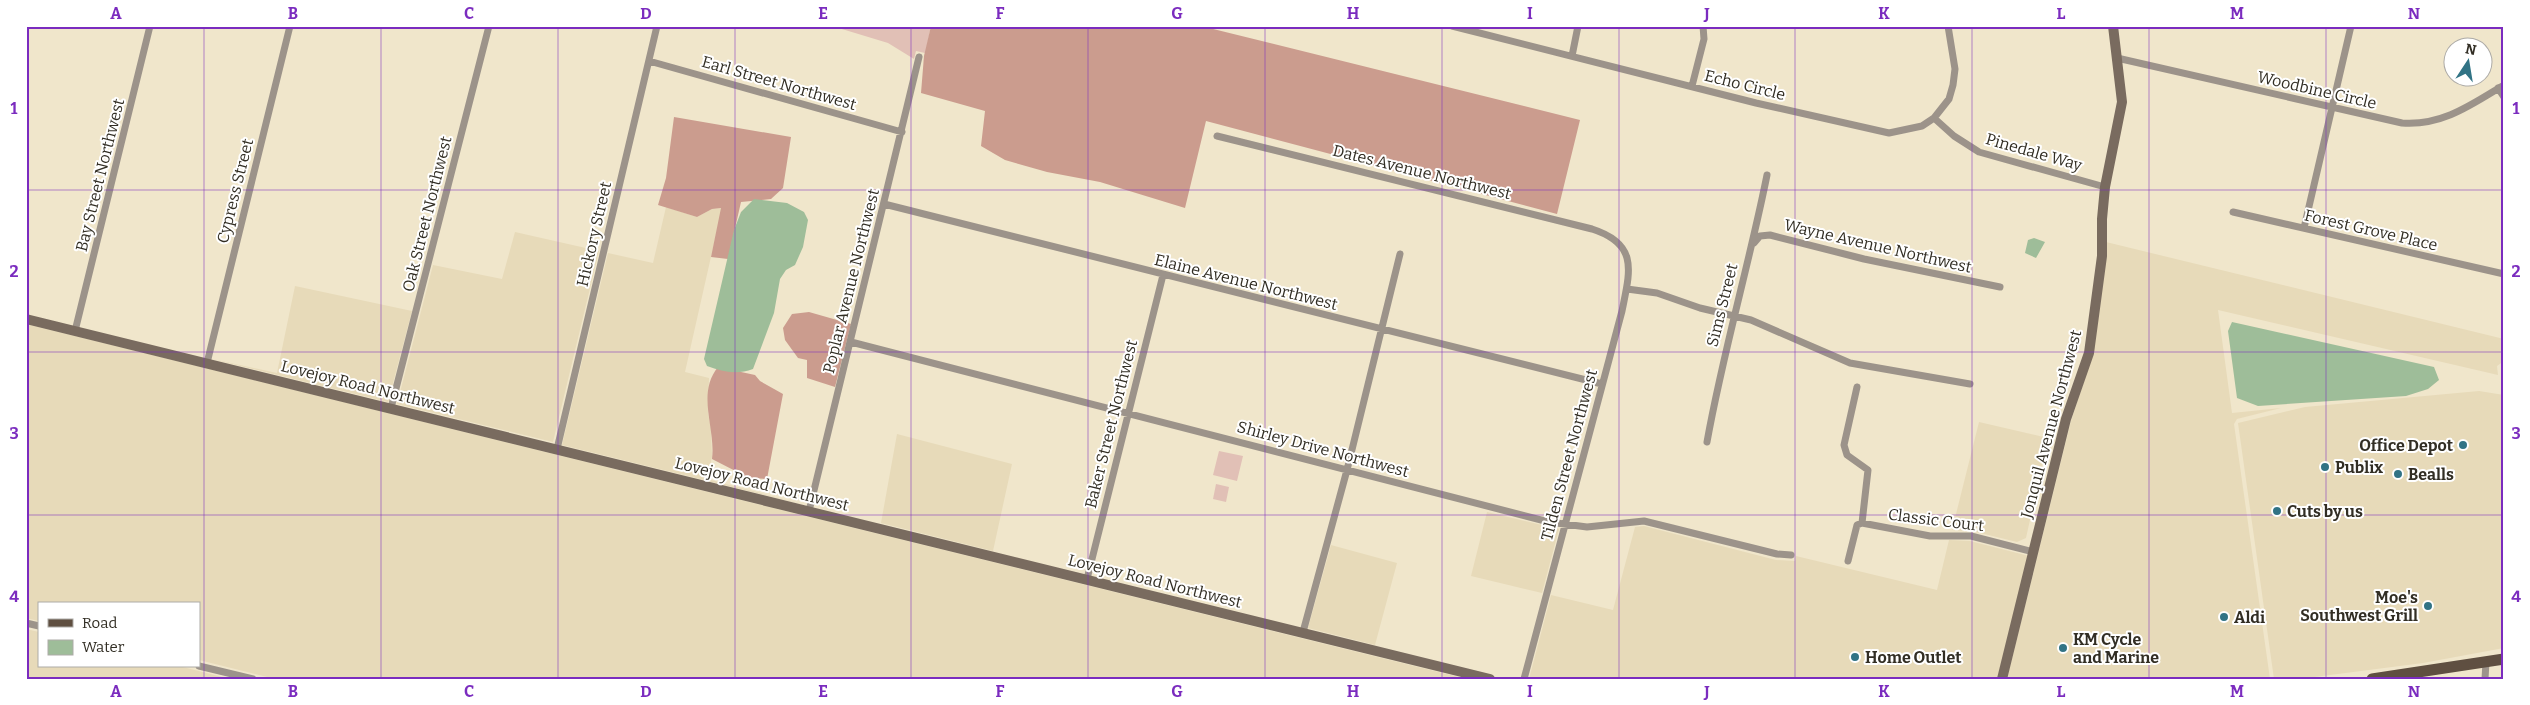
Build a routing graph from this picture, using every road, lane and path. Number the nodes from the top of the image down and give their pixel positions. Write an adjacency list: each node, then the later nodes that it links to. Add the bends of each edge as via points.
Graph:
1 (150, 26): 37 (street, Bay Street Northwest)
2 (290, 26): 39 (street, Cypress Street)
3 (489, 26): 43 (street, Oak Street Northwest)
4 (657, 26): 14 (street, Hickory Street)
5 (1452, 26): 11 (street, Echo Circle)
6 (1578, 26): 11 (street)
7 (1703, 26): 15 (street, via 1704,39)
8 (1948, 26): 19 (street, Echo Circle, via 1953,85 1949,100)
9 (2113, 26): 13 (street, Jonquil Avenue Northwest)
10 (2351, 26): 18 (street)
11 (1572, 56): 15 (street, Echo Circle)
12 (919, 57): 20 (street, Poplar Avenue Northwest)
13 (2118, 58): 18 (street, Woodbine Circle); 23 (street, Jonquil Avenue Northwest, via 2122,86 2121,116)
14 (649, 61): 20 (street, Earl Street Northwest); 46 (street, Hickory Street)
15 (1692, 86): 19 (street, Echo Circle, via 1890,133 1915,129)
16 (2501, 86): 17 (street); 18 (street, Woodbine Circle, via 2459,112 2430,122 2402,123)
17 (2504, 97)
18 (2332, 108): 26 (street)
19 (1934, 118): 23 (street, Pinedale Way, via 1979,152)
20 (902, 132): 24 (street, Poplar Avenue Northwest)
21 (1217, 136): 27 (street, Dates Avenue Northwest, via 1471,198 1592,230)
22 (1767, 175): 28 (street, Sims Street)
23 (2105, 187): 51 (street, Jonquil Avenue Northwest, via 2102,256 2089,353 2066,419)
24 (884, 204): 31 (street, Elaine Avenue Northwest); 38 (street, Poplar Avenue Northwest)
25 (2233, 212): 26 (street, Forest Grove Place)
26 (2304, 228): 30 (street, Forest Grove Place)
27 (1618, 241): 33 (street, Tilden Street Northwest, via 1628,256)
28 (1754, 243): 32 (street, Wayne Avenue Northwest, via 1760,236 1770,235 1864,259); 34 (street, Sims Street)
29 (1400, 254): 36 (street)
30 (2504, 274)
31 (1163, 275): 36 (street, Elaine Avenue Northwest); 44 (street, Baker Street Northwest)
32 (2000, 287)
33 (1627, 289): 34 (street, via 1657,293); 40 (street, Tilden Street Northwest)
34 (1733, 315): 41 (street, via 1850,363); 45 (street, Sims Street)
35 (26, 318): 37 (street, Lovejoy Road Northwest)
36 (1382, 330): 40 (street, Elaine Avenue Northwest); 47 (street)
37 (75, 331): 39 (street, Lovejoy Road Northwest)
38 (851, 342): 44 (street, Shirley Drive Northwest); 48 (street, Poplar Avenue Northwest)
39 (206, 363): 43 (street, Lovejoy Road Northwest)
40 (1602, 384): 50 (street, Tilden Street Northwest)
41 (1970, 384)
42 (1857, 388): 49 (street, Classic Court, via 1844,445 1847,455 1868,470)
43 (392, 408): 46 (street, Lovejoy Road Northwest)
44 (1128, 413): 47 (street, Shirley Drive Northwest); 54 (street, Baker Street Northwest)
45 (1707, 442)
46 (556, 449): 48 (street, Lovejoy Road Northwest)
47 (1346, 470): 50 (street, Shirley Drive Northwest); 55 (street)
48 (809, 511): 54 (street, Lovejoy Road Northwest)
49 (1862, 522): 51 (street, Classic Court, via 1930,536 1971,536); 53 (street, Classic Court, via 1857,525)
50 (1565, 525): 52 (street, Shirley Drive Northwest, via 1587,527 1644,521); 61 (street, Tilden Street Northwest)
51 (2034, 552): 62 (street, Jonquil Avenue Northwest)
52 (1791, 555)
53 (1848, 561)
54 (1087, 579): 55 (street, Lovejoy Road Northwest)
55 (1303, 632): 60 (street, Lovejoy Road Northwest)
56 (2504, 660): 57 (main road)
57 (2486, 662): 63 (main road); 64 (street)
58 (200, 666): 59 (street)
59 (253, 679)
60 (1490, 679)
61 (1524, 679)
62 (2002, 679)
63 (2372, 679)
64 (2485, 679)

